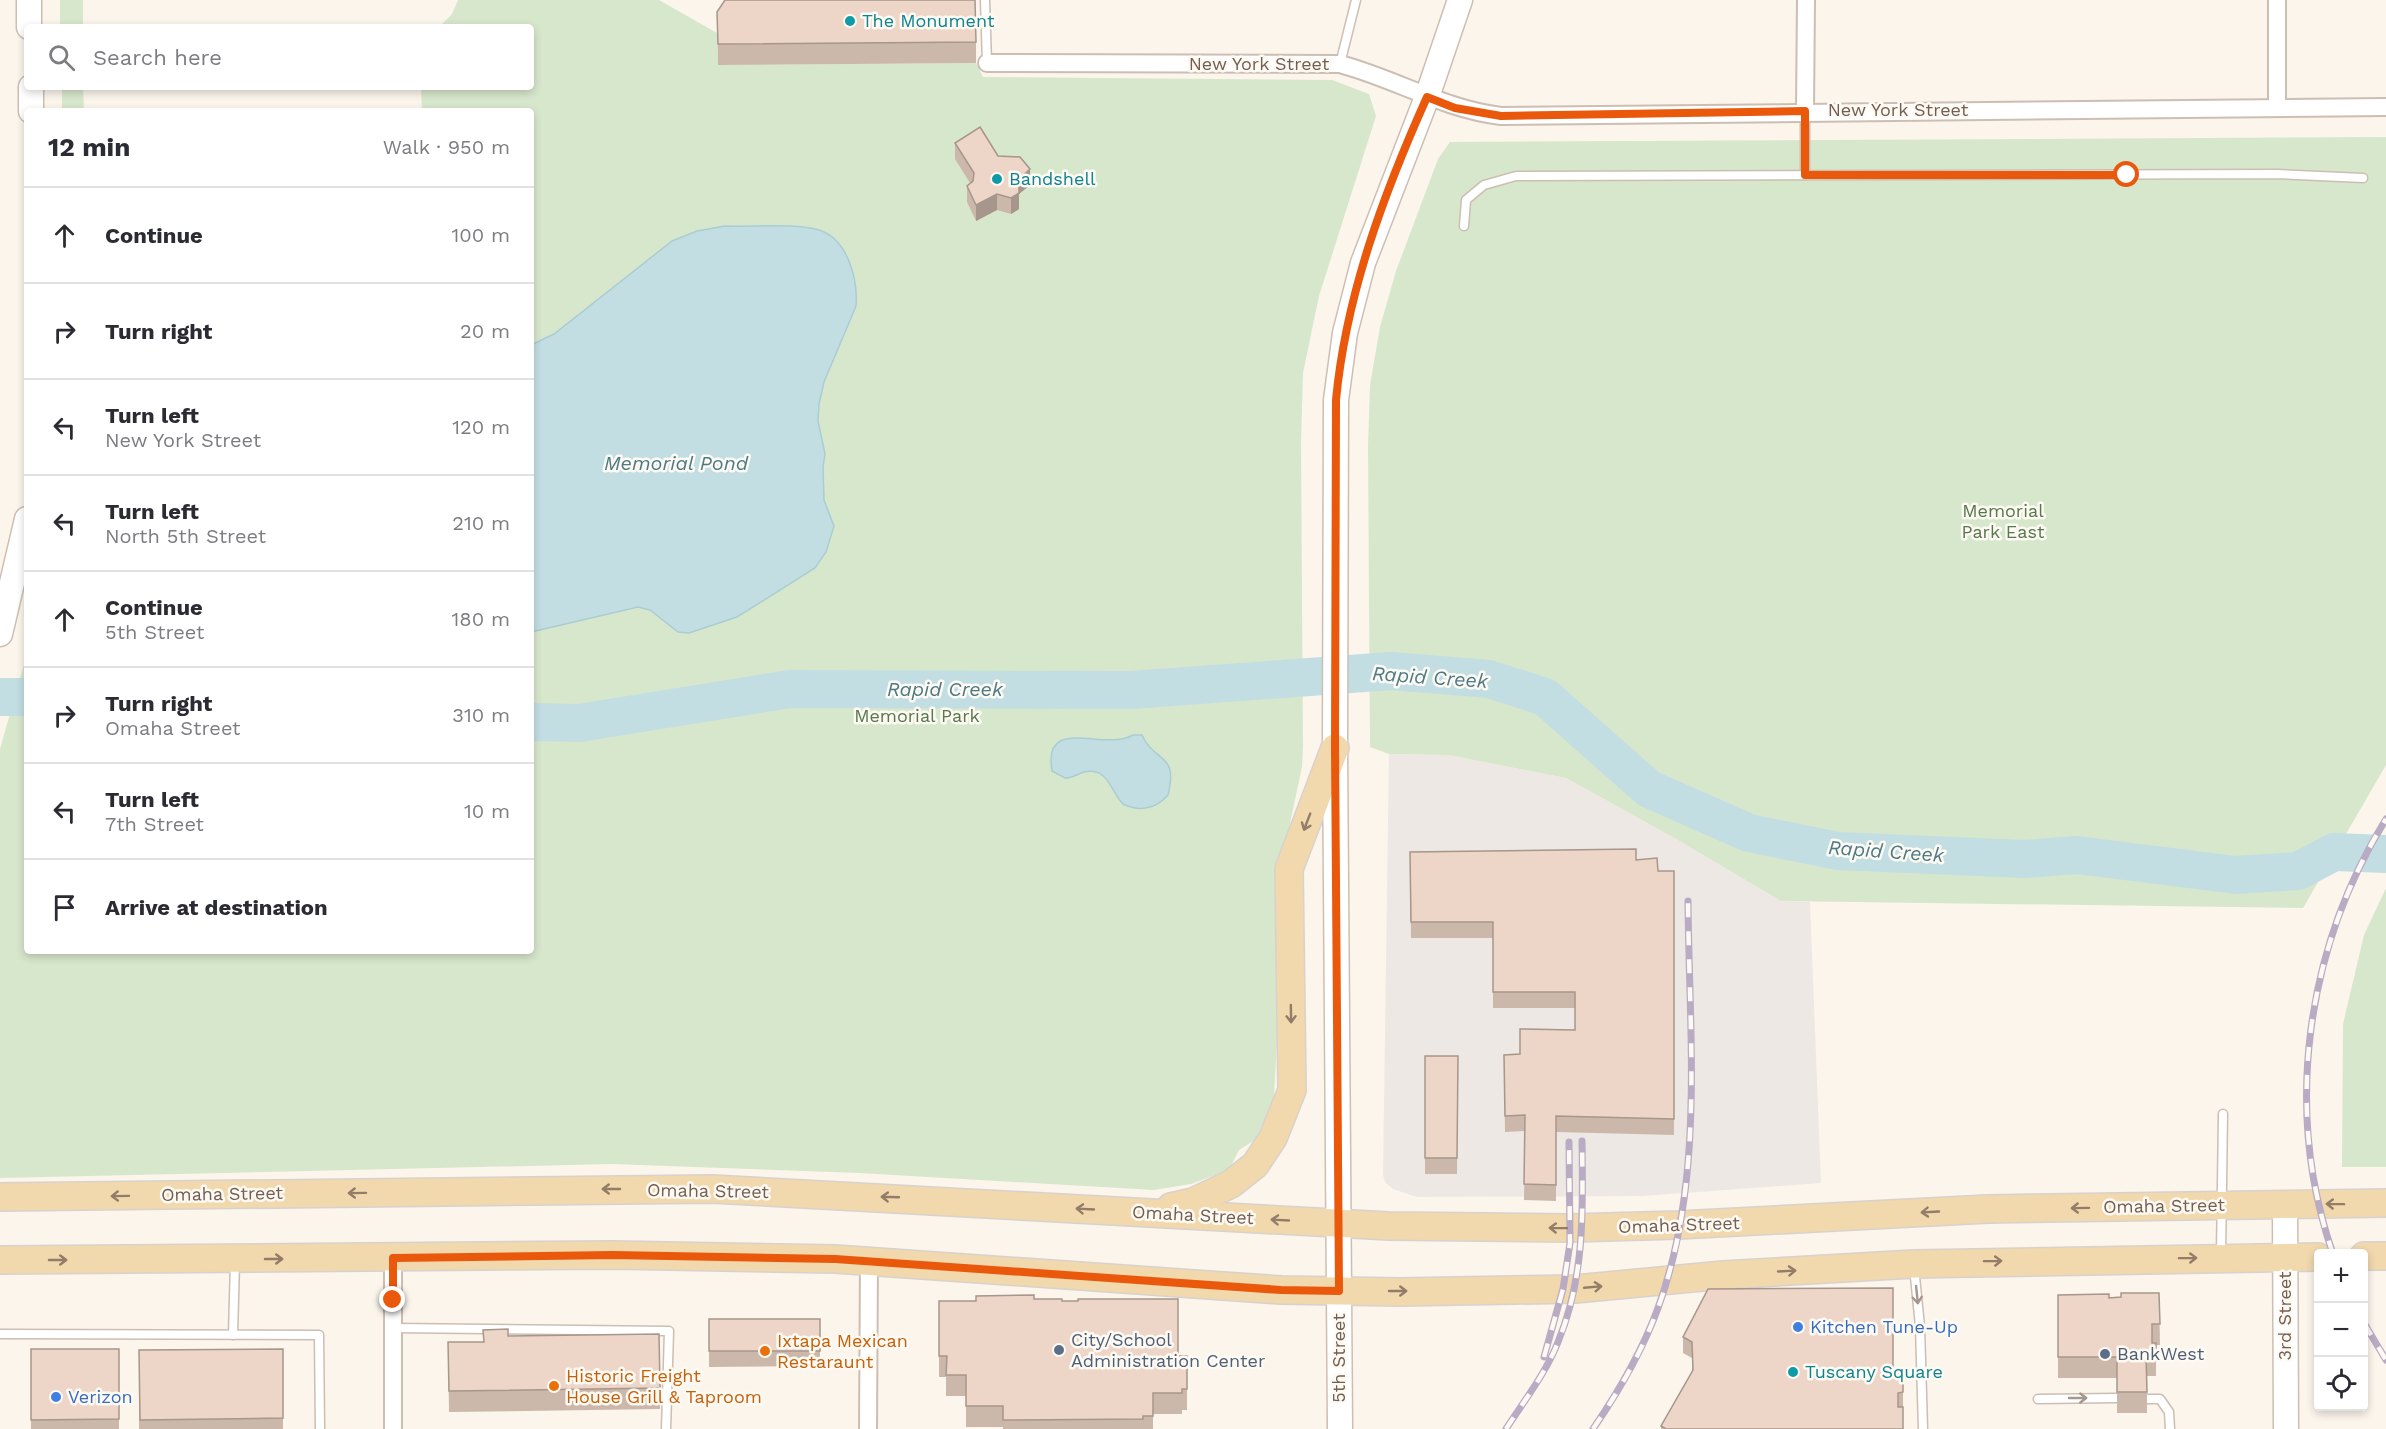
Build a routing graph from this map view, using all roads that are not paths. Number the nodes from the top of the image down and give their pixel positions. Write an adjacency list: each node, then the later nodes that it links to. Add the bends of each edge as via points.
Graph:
1 (29, 0): 7 (main road)
2 (986, 0): 8 (lane)
3 (1356, 0): 9 (lane)
4 (1460, 0): 11 (main road, 5th Street)
5 (1806, 0): 15 (street)
6 (2277, 0): 14 (street)
7 (29, 24)
8 (987, 63): 9 (street, New York Street)
9 (1340, 64): 11 (street, New York Street)
10 (31, 90): 13 (main road)
11 (1427, 97): 15 (street, New York Street, via 1455,108 1501,116); 21 (main road, 5th Street, via 1363,263 1345,333 1336,400)
12 (2386, 107): 14 (street, New York Street)
13 (31, 108)
14 (2277, 108): 15 (street, New York Street)
15 (1805, 111): 16 (lane)
16 (1805, 175): 17 (lane, via 2277,174); 18 (lane, via 1516,176 1484,185 1466,200)
17 (2363, 178)
18 (1464, 226)
19 (24, 532): 20 (main road)
20 (0, 634)
21 (1335, 748): 27 (main road, one-way to 27, via 1289,869 1292,1090 1281,1119 1255,1165 1231,1184 1193,1202); 28 (main road, 5th Street)
22 (2223, 1114): 26 (lane)
23 (0, 1197): 27 (main road, Omaha Street, one-way to 23, via 711,1189)
24 (2386, 1203): 25 (main road, Omaha Street, one-way to 25)
25 (2285, 1204): 26 (main road, Omaha Street); 31 (main road, 3rd Street)
26 (2222, 1205): 28 (main road, Omaha Street, one-way to 28, via 1988,1209 1582,1228); 34 (lane)
27 (1149, 1213): 28 (main road, Omaha Street, one-way to 27)
28 (1338, 1223): 39 (main road, 5th Street)
29 (2368, 1256): 30 (main road)
30 (2386, 1256)
31 (2285, 1257): 32 (main road); 34 (main road); 53 (main road, 3rd Street)
32 (2314, 1257)
33 (393, 1258): 35 (main road, one-way to 33); 37 (main road, via 613,1255); 40 (street)
34 (2221, 1258): 38 (main road, one-way to 34)
35 (235, 1259): 36 (main road, one-way to 35); 42 (lane)
36 (0, 1260)
37 (868, 1260): 39 (main road); 49 (street)
38 (1914, 1264): 39 (main road, one-way to 38, via 1575,1289 1723,1275); 51 (lane, one-way to 51)
39 (1339, 1291): 50 (main road, 5th Street)
40 (393, 1328): 47 (street); 48 (lane, via 669,1331)
41 (0, 1334): 42 (lane)
42 (233, 1335): 46 (lane, via 319,1335)
43 (2117, 1398): 44 (lane, one-way to 43)
44 (2038, 1399)
45 (2147, 1399): 52 (lane, via 2160,1399 2169,1412)
46 (320, 1429)
47 (393, 1429)
48 (666, 1429)
49 (868, 1429)
50 (1340, 1429)
51 (1923, 1429)
52 (2170, 1429)
53 (2286, 1429)

